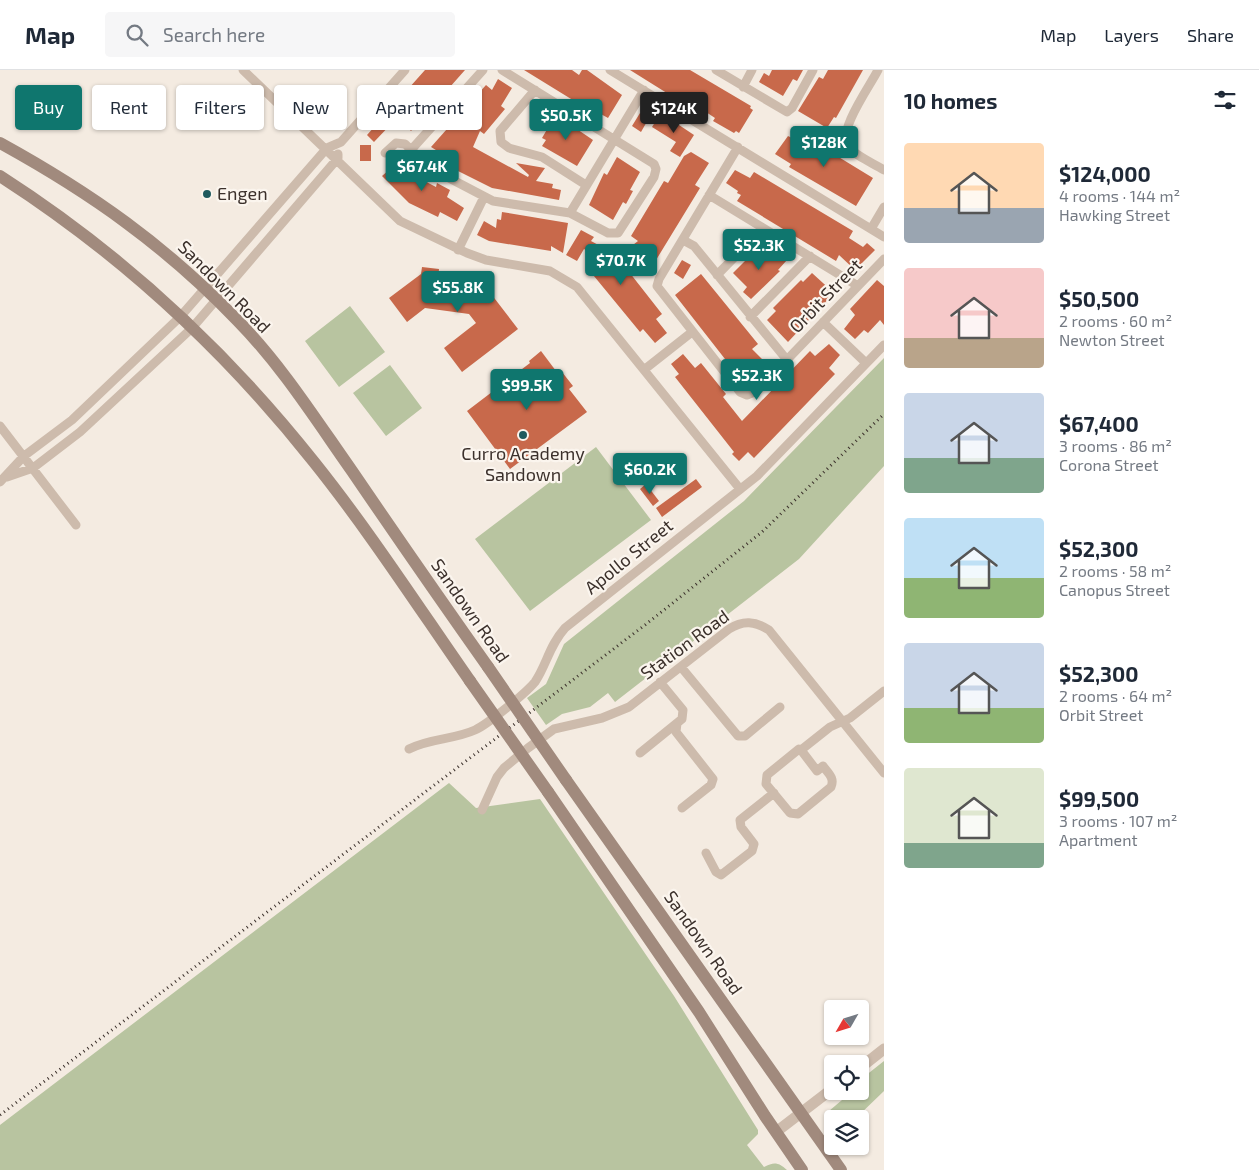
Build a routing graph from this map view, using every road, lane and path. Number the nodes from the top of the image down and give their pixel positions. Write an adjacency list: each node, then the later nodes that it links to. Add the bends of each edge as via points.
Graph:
1 (243, 70): 17 (street)
2 (405, 70): 14 (street)
3 (483, 70): 18 (street)
4 (502, 70): 11 (street)
5 (610, 70): 12 (street)
6 (716, 70): 10 (street)
7 (752, 70): 10 (street)
8 (813, 70): 10 (street, via 789,111 782,111)
9 (878, 70): 21 (street, via 847,126 845,138 851,150)
10 (743, 87)
11 (535, 90): 13 (street); 23 (street, via 500,131 501,142 509,148 542,157)
12 (644, 90): 13 (street); 16 (street)
13 (615, 139): 23 (street); 27 (street, via 652,161 656,169 654,177 618,233 608,233)
14 (341, 142): 17 (street); 20 (street)
15 (0, 143): 37 (main road, Sandown Road, via 106,206)
16 (738, 147): 24 (street); 29 (street)
17 (327, 148): 20 (street); 37 (street)
18 (411, 150): 19 (street, via 400,142); 25 (street, via 430,168)
19 (385, 153)
20 (338, 158): 32 (street, via 395,218); 38 (street)
21 (884, 170)
22 (0, 176): 39 (main road, via 88,238)
23 (586, 185): 27 (street)
24 (709, 195): 28 (street); 31 (street)
25 (484, 197): 27 (street); 32 (street)
26 (884, 207): 29 (street)
27 (570, 213)
28 (763, 228): 33 (street); 35 (street)
29 (871, 229): 30 (street)
30 (884, 237)
31 (683, 240): 35 (street, via 694,246); 43 (street, via 659,279 658,290)
32 (458, 250): 47 (street, via 486,260 550,271 571,282)
33 (810, 256): 36 (street); 40 (street)
34 (884, 259): 36 (street, Orbit Street)
35 (717, 275): 40 (street)
36 (858, 286): 41 (street, Orbit Street)
37 (205, 288): 38 (main road, Sandown Road); 39 (street)
38 (216, 299): 42 (street); 71 (main road, Sandown Road, bridge, via 296,391)
39 (180, 317): 42 (main road); 49 (street, via 72,420)
40 (750, 317): 45 (street)
41 (824, 322): 45 (street, Orbit Street); 46 (street)
42 (192, 328): 50 (street, via 92,422); 72 (main road, bridge, via 260,398 315,463 548,792 699,1012)
43 (692, 332): 45 (street, Orbit Street, via 740,392 747,395 757,391); 47 (street)
44 (884, 345): 46 (street, Apollo Street)
45 (787, 360)
46 (866, 363): 52 (street, Apollo Street, via 757,476)
47 (645, 369): 52 (street)
48 (0, 426): 49 (street)
49 (24, 456): 50 (street); 51 (street)
50 (33, 468): 51 (street); 53 (street)
51 (3, 480)
52 (740, 489): 60 (street, Apollo Street, via 565,628 550,648 536,681 527,691 476,729 421,742)
53 (76, 525)
54 (681, 666): 55 (street, Station Road); 57 (street, via 738,736 745,736); 58 (street, Station Road, via 736,625 756,623 769,630)
55 (660, 682): 59 (street, via 683,710 683,717); 66 (street, Station Road, via 618,713 562,726 548,734 504,768)
56 (884, 691): 58 (street)
57 (780, 707)
58 (842, 721): 61 (street); 63 (street, Station Road)
59 (677, 723): 62 (street); 65 (street, via 676,732 713,779 711,785)
60 (409, 749)
61 (801, 750): 64 (street, via 767,775 765,782); 64 (street, via 817,770 823,766 832,778 831,787 796,814 790,813)
62 (640, 753)
63 (884, 773)
64 (774, 793): 67 (street, via 740,820 741,827 754,844 752,851 722,875 716,872)
65 (682, 808)
66 (482, 810)
67 (706, 853)
68 (884, 1049): 69 (street)
69 (869, 1061)
70 (824, 1095): 71 (street)
71 (800, 1114): 72 (street); 74 (main road, Sandown Road)
72 (776, 1132): 73 (main road)
73 (802, 1170)
74 (841, 1170)

